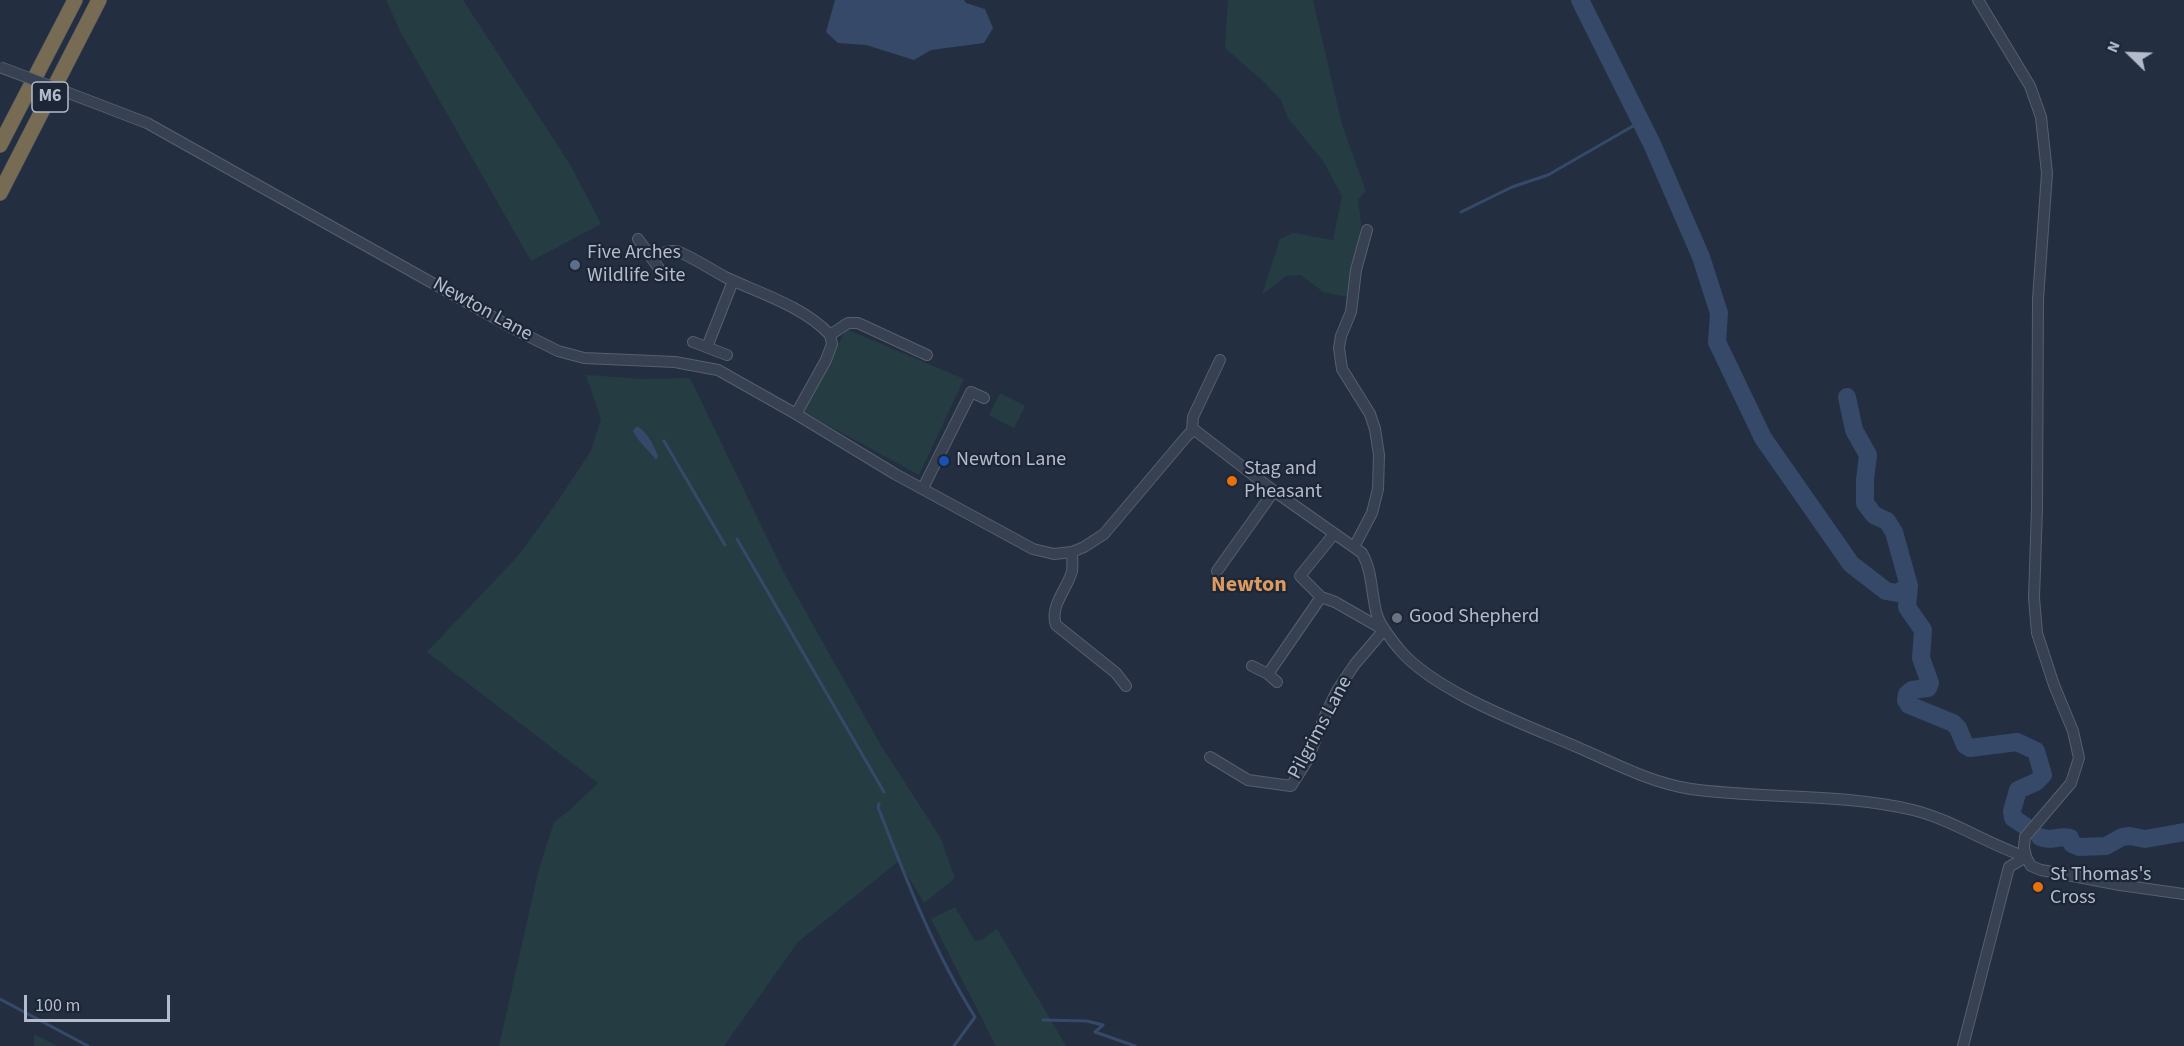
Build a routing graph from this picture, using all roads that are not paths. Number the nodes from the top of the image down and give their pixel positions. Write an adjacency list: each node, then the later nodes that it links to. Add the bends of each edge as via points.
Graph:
1 (75, 0): 5 (highway, M6)
2 (99, 0): 6 (highway, M6)
3 (1978, 0): 34 (street, via 2030,86 2041,117 2047,173 2038,299 2034,598 2037,633 2079,758 2071,783 2025,837)
4 (0, 67): 19 (street, Newton Lane, bridge, via 147,123 558,351 584,358 686,363 718,370)
5 (0, 145)
6 (0, 194)
7 (1367, 230): 24 (street, via 1356,270 1351,312 1339,348 1342,369 1370,414 1379,455 1378,489 1372,513)
8 (638, 239): 9 (street)
9 (652, 257): 10 (street); 11 (street, via 680,253)
10 (663, 274)
11 (734, 281): 12 (street, via 769,296 822,326); 14 (street)
12 (830, 335): 16 (street, via 848,324 858,323); 19 (street, via 832,344)
13 (693, 342): 14 (street)
14 (706, 347): 15 (street)
15 (727, 355)
16 (927, 355)
17 (1220, 360): 20 (street, via 1193,417)
18 (984, 398): 21 (street, via 971,392)
19 (796, 414): 21 (street, Newton Lane)
20 (1196, 432): 22 (street); 25 (street, Newton Lane, via 1104,534)
21 (923, 488): 25 (street, Newton Lane, via 1033,549 1054,554)
22 (1274, 492): 23 (street); 26 (street)
23 (1334, 534): 24 (street); 27 (street, via 1300,576)
24 (1354, 547): 28 (street, via 1368,565 1377,616)
25 (1072, 552): 32 (street, via 1073,568 1055,611 1056,625 1116,673)
26 (1217, 571)
27 (1321, 597): 28 (street); 30 (street)
28 (1384, 630): 33 (street, Pilgrims Lane, via 1338,689 1307,761 1291,786 1248,780); 34 (street, via 1415,666 1447,687 1658,781 1691,789 1880,803 1914,810 1948,821)
29 (1252, 666): 30 (street)
30 (1269, 675): 31 (street)
31 (1278, 682)
32 (1126, 686)
33 (1209, 757)
34 (2026, 857): 35 (street, via 2031,866 2041,870); 36 (street, via 2009,867)
35 (2184, 894)
36 (1963, 1046)

